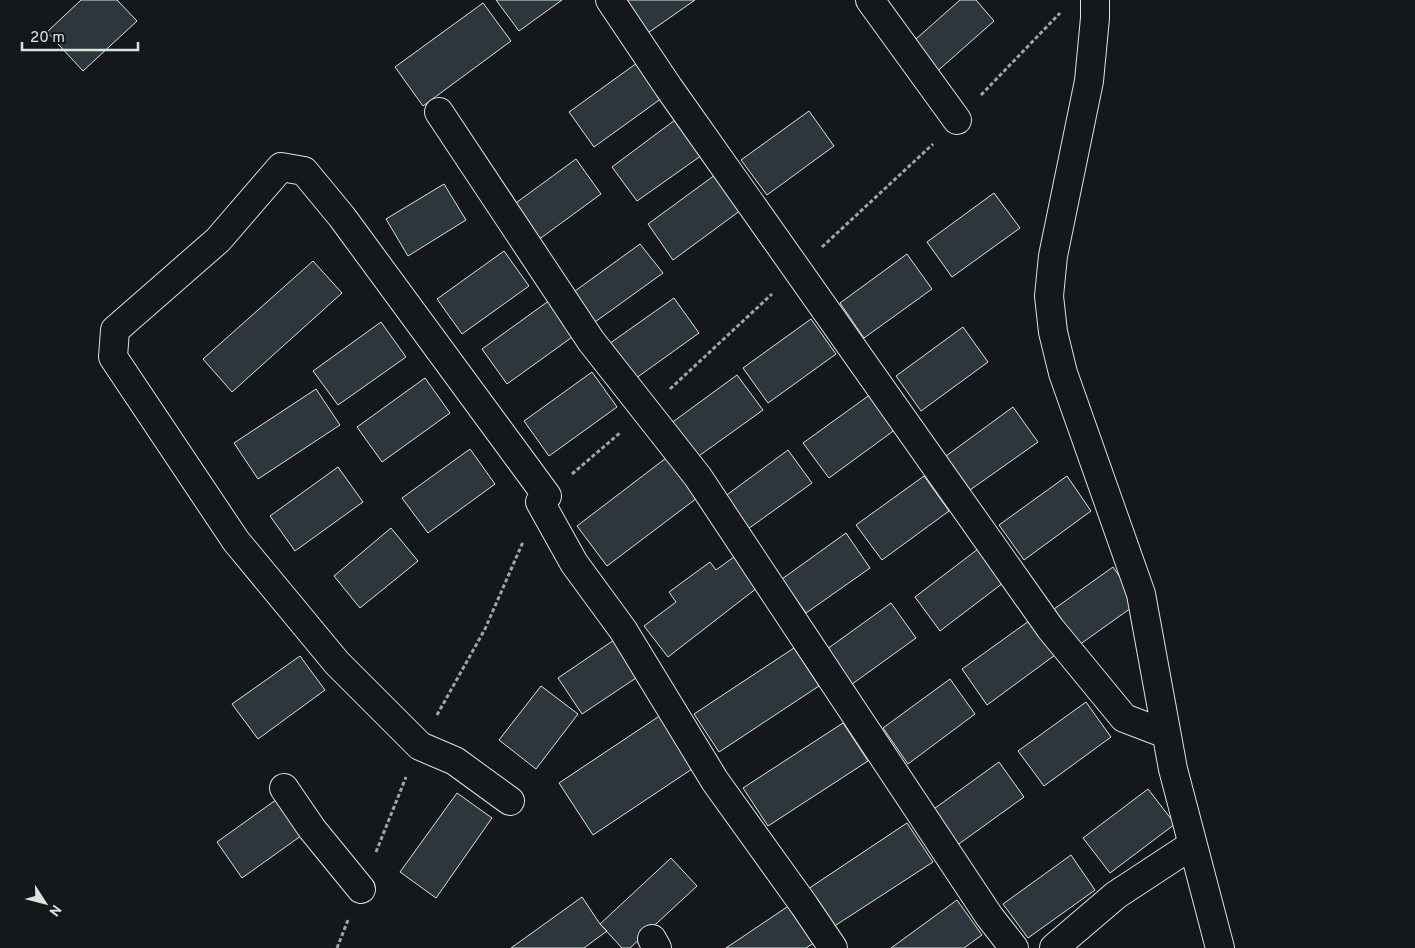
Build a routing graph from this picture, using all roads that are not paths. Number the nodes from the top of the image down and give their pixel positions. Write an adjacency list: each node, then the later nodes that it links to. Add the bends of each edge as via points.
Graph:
1 (610, 0): 6 (street, via 1050,628 1124,718)
2 (870, 0): 5 (street)
3 (1095, 0): 6 (street, via 1089,81 1053,256 1049,296 1063,374 1141,594)
4 (439, 112): 12 (street, via 591,341 698,477 989,916)
5 (956, 120)
6 (1166, 734): 9 (street)
7 (284, 788): 10 (street, via 312,829)
8 (510, 801): 11 (street, via 455,761 420,746 337,663 236,541 113,357 115,330 218,240 281,167 304,171 342,217 543,499 574,563 623,630 715,781)
9 (1192, 845): 13 (street, via 1116,895); 14 (street)
10 (361, 889)
11 (833, 948)
12 (1014, 948)
13 (1054, 948)
14 (1220, 948)

